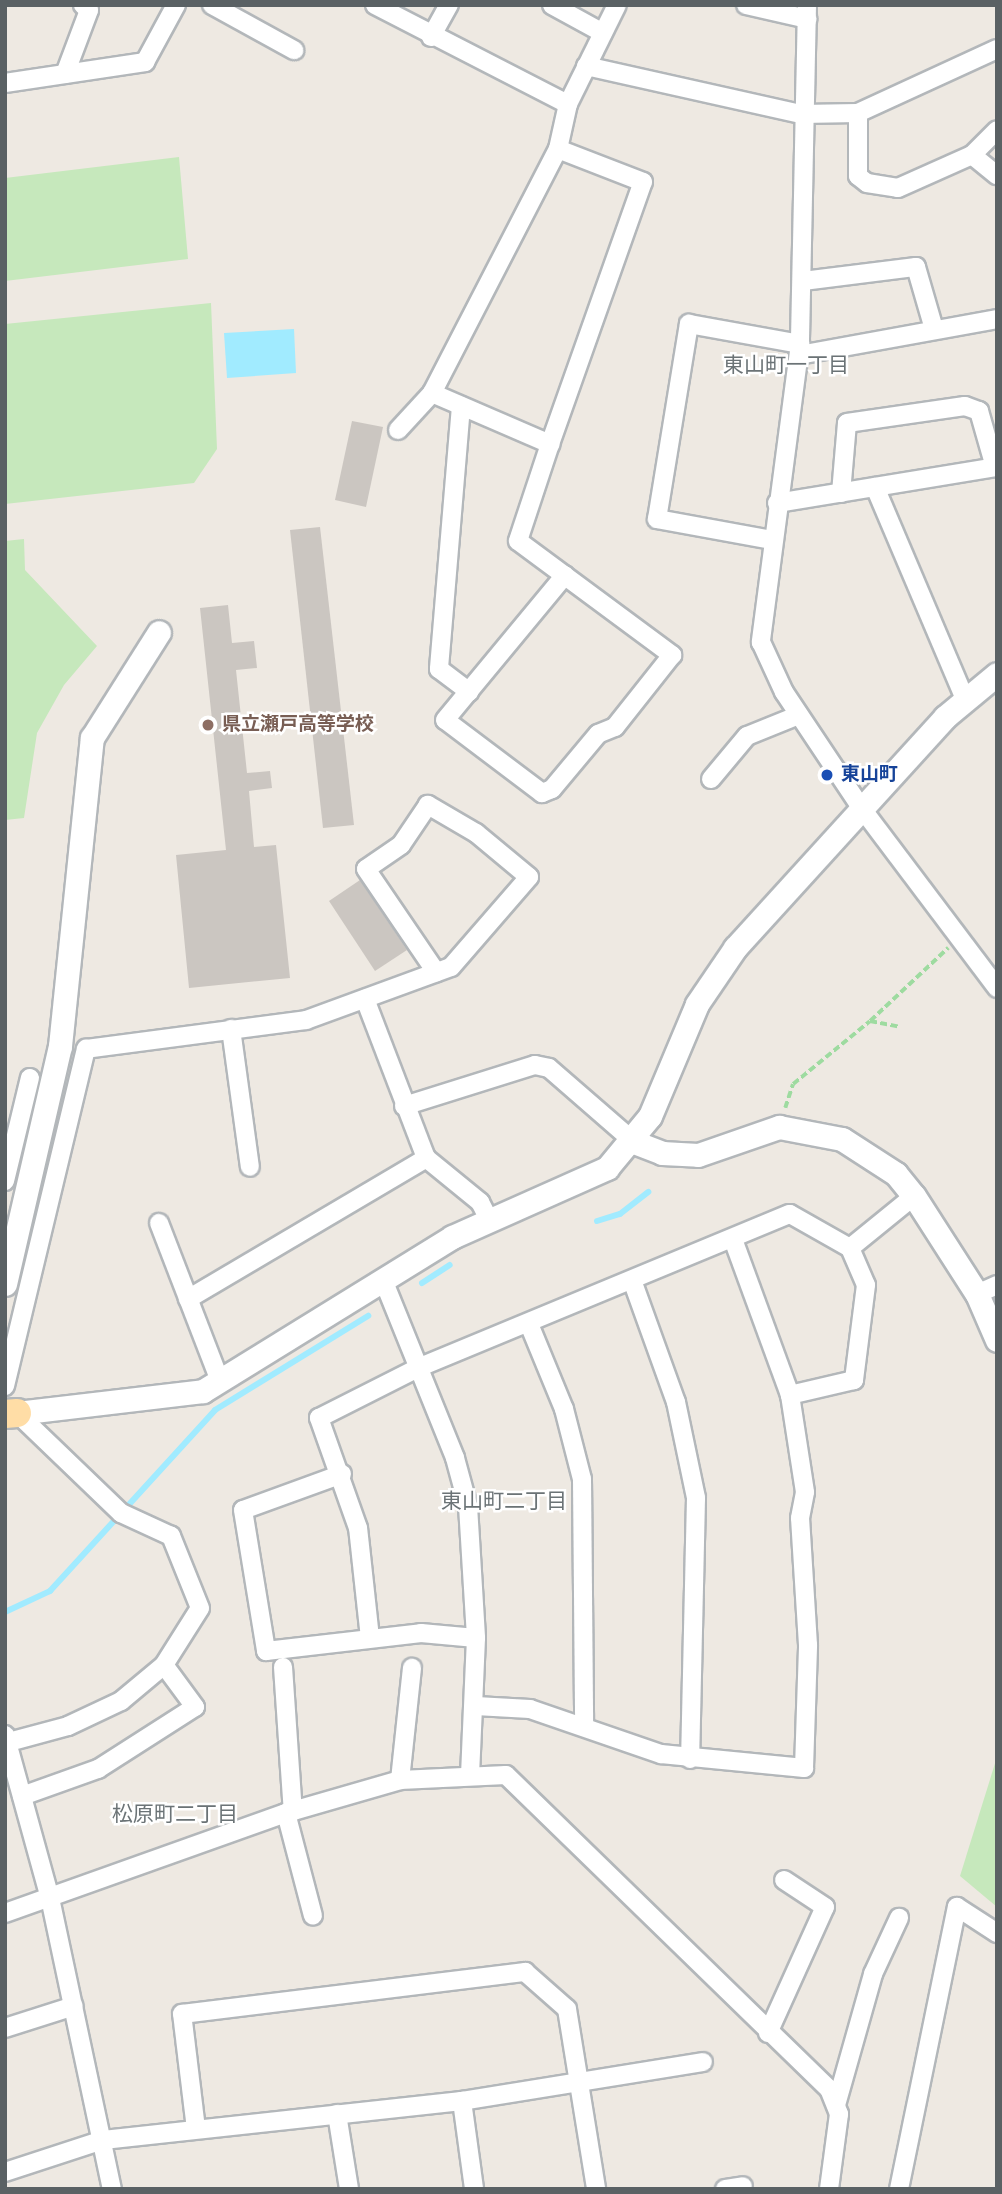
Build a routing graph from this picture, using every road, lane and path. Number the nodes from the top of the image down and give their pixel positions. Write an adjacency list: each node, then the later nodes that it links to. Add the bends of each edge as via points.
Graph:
1 (83, 5): 15 (street, via 89,10)
2 (176, 5): 15 (street, via 145,62)
3 (212, 5): 13 (street)
4 (375, 5): 11 (street)
5 (449, 5): 11 (street)
6 (552, 5): 10 (street)
7 (617, 5): 10 (street)
8 (746, 5): 9 (street)
9 (807, 12): 19 (street)
10 (603, 33): 14 (street)
11 (431, 37): 17 (street)
12 (997, 49): 18 (street)
13 (294, 50)
14 (586, 66): 17 (street); 19 (street)
15 (65, 74): 16 (street)
16 (5, 83)
17 (568, 104): 21 (street)
18 (858, 113): 19 (street); 22 (street, via 858,176 867,183 898,188)
19 (802, 114): 24 (street)
20 (997, 130): 22 (street)
21 (558, 149): 28 (street); 31 (street, via 643,182)
22 (972, 155): 23 (street)
23 (997, 176)
24 (803, 281): 26 (street, via 916,267); 27 (street)
25 (997, 319): 26 (street)
26 (934, 330): 27 (street)
27 (799, 350): 35 (street); 36 (street, via 689,324 657,519)
28 (432, 393): 29 (street); 30 (street)
29 (461, 406): 31 (street); 40 (street, via 439,669)
30 (398, 430)
31 (550, 444): 37 (street, via 518,541)
32 (996, 467): 33 (street); 34 (street, via 979,411 965,406 847,423)
33 (875, 488): 34 (street); 41 (street)
34 (841, 493): 35 (street)
35 (777, 503): 36 (street)
36 (772, 540): 42 (street, via 761,642 767,662)
37 (565, 575): 40 (street); 40 (street, via 672,655 614,727 598,734 552,789 542,793 445,720)
38 (159, 632): 66 (street, via 92,738 60,1046)
39 (997, 674): 41 (street)
40 (469, 692)
41 (965, 699): 44 (street)
42 (799, 715): 43 (street, via 747,736); 44 (street)
43 (711, 779)
44 (860, 806): 45 (street); 55 (street, via 735,948 697,1003)
45 (961, 937): 47 (street); 49 (path)
46 (436, 972): 46 (street, via 366,869 401,845 428,805 476,833 529,877 451,967); 48 (street)
47 (997, 988)
48 (365, 999): 51 (street, via 306,1020); 53 (street)
49 (870, 1021): 50 (path); 54 (path, via 793,1084)
50 (900, 1027)
51 (231, 1029): 57 (street); 73 (street, via 86,1049)
52 (30, 1078): 58 (street)
53 (404, 1106): 55 (street, via 536,1065 549,1069); 56 (street)
54 (779, 1127): 55 (street, via 698,1155 662,1153); 59 (street, via 842,1139 896,1174)
55 (634, 1142): 60 (street, via 607,1168 573,1187)
56 (426, 1158): 60 (street, via 480,1202); 68 (street)
57 (250, 1167)
58 (5, 1181)
59 (914, 1196): 63 (street); 67 (street)
60 (489, 1220): 65 (street)
61 (159, 1223): 68 (street)
62 (733, 1239): 63 (street, via 790,1214); 64 (street); 74 (street)
63 (850, 1248): 74 (street, via 866,1285 854,1380)
64 (632, 1280): 69 (street); 85 (street, via 676,1402 696,1498)
65 (384, 1282): 71 (street); 72 (street)
66 (5, 1284)
67 (987, 1289): 70 (street)
68 (188, 1299): 72 (street)
69 (529, 1324): 71 (street); 83 (street, via 564,1409 582,1479)
70 (997, 1340)
71 (420, 1367): 76 (street, via 319,1418); 78 (street, via 468,1506)
72 (220, 1381): 75 (street, via 203,1391)
73 (5, 1385)
74 (790, 1395): 85 (street, via 805,1492 800,1518 808,1645 804,1768)
75 (11, 1414): 79 (street, via 116,1509 171,1536 200,1608)
76 (342, 1474): 77 (street, via 360,1538); 77 (street, via 243,1510 266,1651)
77 (370, 1637): 78 (street, via 421,1633)
78 (476, 1638): 82 (street)
79 (164, 1665): 84 (street, via 121,1701 68,1726); 88 (street, via 195,1707 98,1769)
80 (283, 1667): 89 (street)
81 (412, 1668): 87 (street)
82 (476, 1706): 83 (street, via 530,1709); 86 (street)
83 (583, 1725): 85 (street, via 661,1754)
84 (6, 1740): 88 (street)
85 (690, 1759)
86 (470, 1776): 87 (street); 98 (street, via 506,1775)
87 (400, 1780): 89 (street)
88 (22, 1796): 91 (street)
89 (290, 1813): 91 (street); 93 (street)
90 (784, 1881): 98 (street, via 825,1907)
91 (50, 1898): 92 (street); 96 (street)
92 (5, 1913)
93 (313, 1916)
94 (899, 1918): 102 (street, via 873,1974)
95 (997, 1933): 114 (street, via 957,1907)
96 (74, 2007): 97 (street); 105 (street)
97 (5, 2028)
98 (768, 2033): 102 (street, via 829,2089)
99 (703, 2062): 100 (street)
100 (577, 2085): 101 (street); 104 (street, via 567,2009 525,1972 490,1975 182,2014); 111 (street)
101 (462, 2101): 103 (street); 110 (street)
102 (836, 2105): 113 (street)
103 (337, 2114): 104 (street); 109 (street)
104 (196, 2129): 105 (street)
105 (103, 2140): 106 (street); 108 (street)
106 (5, 2172)
107 (743, 2186): 112 (street)
108 (112, 2189)
109 (349, 2189)
110 (474, 2189)
111 (596, 2189)
112 (725, 2189)
113 (830, 2189)
114 (900, 2189)

